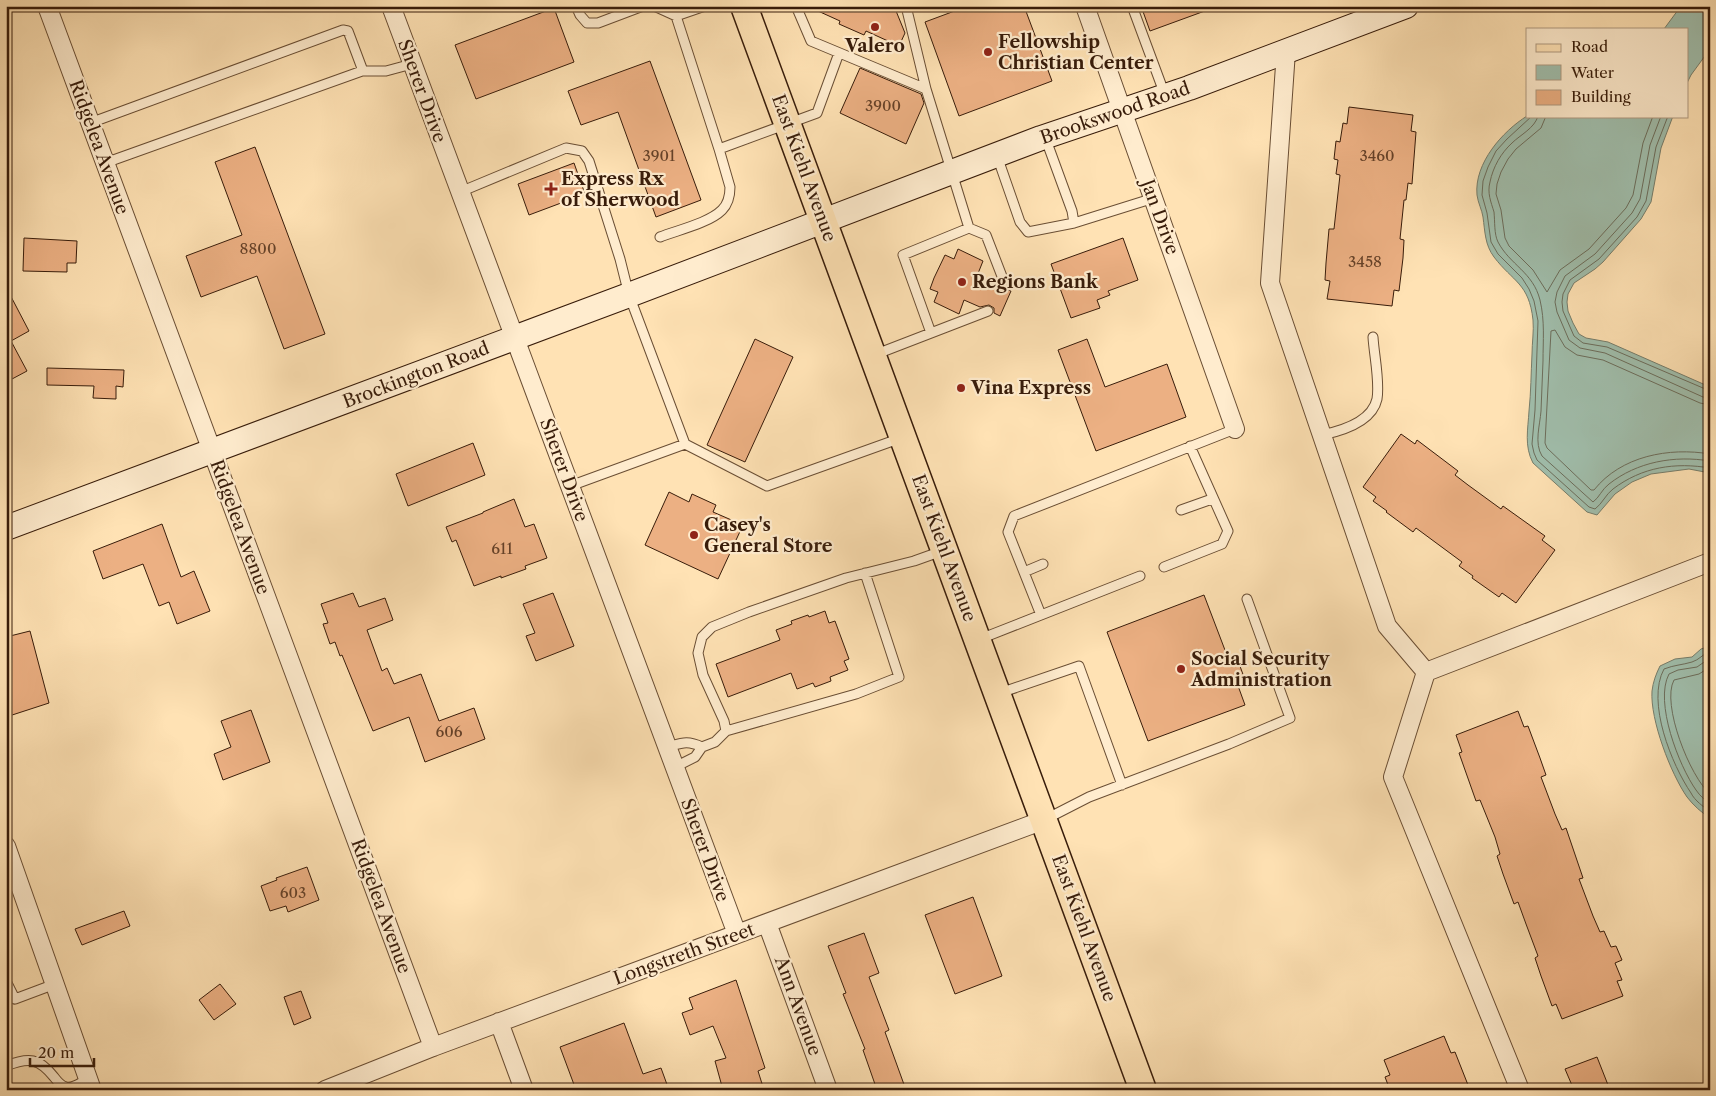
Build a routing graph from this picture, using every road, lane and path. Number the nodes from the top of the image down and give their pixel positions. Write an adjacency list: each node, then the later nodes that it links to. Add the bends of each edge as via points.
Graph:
1 (47, 6): 22 (street, Ridgelea Avenue)
2 (391, 6): 17 (street, Sherer Drive)
3 (643, 6): 13 (lane, via 598,23 587,23)
4 (654, 6): 14 (lane)
5 (676, 6): 14 (lane)
6 (706, 6): 14 (lane)
7 (744, 6): 23 (main road, East Kiehl Avenue)
8 (796, 6): 16 (lane, via 811,41)
9 (906, 6): 19 (lane)
10 (1084, 6): 21 (street, Jan Drive)
11 (1132, 6): 20 (lane)
12 (1406, 6): 15 (main road, Brookswood Road)
13 (578, 11)
14 (676, 16): 25 (lane)
15 (1286, 51): 20 (main road, Brookswood Road); 43 (street, via 1270,283)
16 (839, 53): 19 (lane); 23 (lane, via 817,114)
17 (412, 64): 18 (lane, via 386,71); 29 (street, Sherer Drive)
18 (363, 71): 22 (lane, via 348,31 343,30); 27 (lane)
19 (926, 89): 28 (lane)
20 (1165, 96): 21 (main road, Brookswood Road)
21 (1122, 111): 24 (main road, Brookswood Road); 30 (street, Jan Drive)
22 (90, 123): 27 (street, Ridgelea Avenue)
23 (788, 124): 25 (lane); 31 (main road, East Kiehl Avenue)
24 (1045, 137): 26 (main road, Brookswood Road); 32 (lane)
25 (719, 149): 34 (lane, via 730,187 724,208 712,217)
26 (996, 155): 28 (main road, Brookswood Road); 32 (lane, via 1023,228 1028,232)
27 (105, 163): 47 (street, Ridgelea Avenue)
28 (952, 173): 31 (main road, Brookswood Road); 33 (lane)
29 (460, 192): 36 (lane, via 566,148 582,151 589,160); 40 (street, Sherer Drive)
30 (1154, 198): 32 (lane); 42 (street, Jan Drive)
31 (824, 222): 36 (main road, Brockington Road); 41 (main road, East Kiehl Avenue)
32 (1074, 224)
33 (969, 228): 35 (lane, via 986,235 1003,279); 38 (lane, via 904,254)
34 (660, 237)
35 (1000, 286)
36 (629, 296): 40 (main road, Brockington Road); 45 (lane)
37 (988, 311): 38 (lane)
38 (931, 333): 41 (lane)
39 (1373, 337): 43 (lane, via 1377,400 1371,412 1356,424)
40 (514, 338): 47 (main road, Brockington Road); 48 (street, Sherer Drive)
41 (873, 355): 44 (main road, East Kiehl Avenue)
42 (1235, 429): 46 (lane)
43 (1322, 435): 62 (street, via 1386,626)
44 (904, 437): 45 (lane, via 767,486); 52 (main road, East Kiehl Avenue)
45 (686, 444): 48 (lane)
46 (1190, 446): 49 (lane); 56 (lane, via 1014,516 1008,532)
47 (212, 452): 51 (main road, Brockington Road); 76 (street, Ridgelea Avenue)
48 (570, 486): 65 (street, Sherer Drive)
49 (1212, 499): 50 (lane); 55 (lane, via 1228,531 1222,544)
50 (1181, 510)
51 (6, 528)
52 (945, 550): 57 (lane); 61 (main road, East Kiehl Avenue)
53 (1710, 562): 62 (street)
54 (1043, 564): 56 (lane)
55 (1164, 567)
56 (1024, 572): 60 (lane)
57 (865, 573): 64 (lane, via 749,612 712,627 702,637 698,653 703,675); 64 (lane, via 899,677 856,694)
58 (1140, 576): 60 (lane)
59 (1247, 599): 68 (lane, via 1290,718)
60 (1041, 615): 61 (lane)
61 (978, 640): 63 (main road, East Kiehl Avenue)
62 (1426, 672): 83 (street, via 1393,777)
63 (998, 694): 68 (lane, via 1079,666); 69 (main road, East Kiehl Avenue)
64 (726, 731): 66 (lane, via 715,742)
65 (667, 747): 66 (lane, via 692,742); 67 (street, Sherer Drive)
66 (702, 747): 67 (lane, via 695,756)
67 (675, 767): 72 (street, Sherer Drive)
68 (1122, 785): 69 (lane, via 1089,797)
69 (1044, 820): 71 (street, Longstreth Street); 82 (main road, East Kiehl Avenue)
70 (6, 846): 74 (street)
71 (767, 923): 72 (street, Longstreth Street); 81 (street, Ann Avenue)
72 (737, 934): 75 (street, Longstreth Street)
73 (6, 981): 74 (lane, via 15,999)
74 (55, 984): 78 (street)
75 (499, 1022): 76 (street, Longstreth Street); 80 (street)
76 (433, 1047): 79 (street, Longstreth Street)
77 (6, 1066): 78 (lane, via 21,1060 35,1062 45,1066 65,1087)
78 (90, 1084)
79 (326, 1090)
80 (524, 1090)
81 (828, 1090)
82 (1143, 1090)
83 (1520, 1090)

